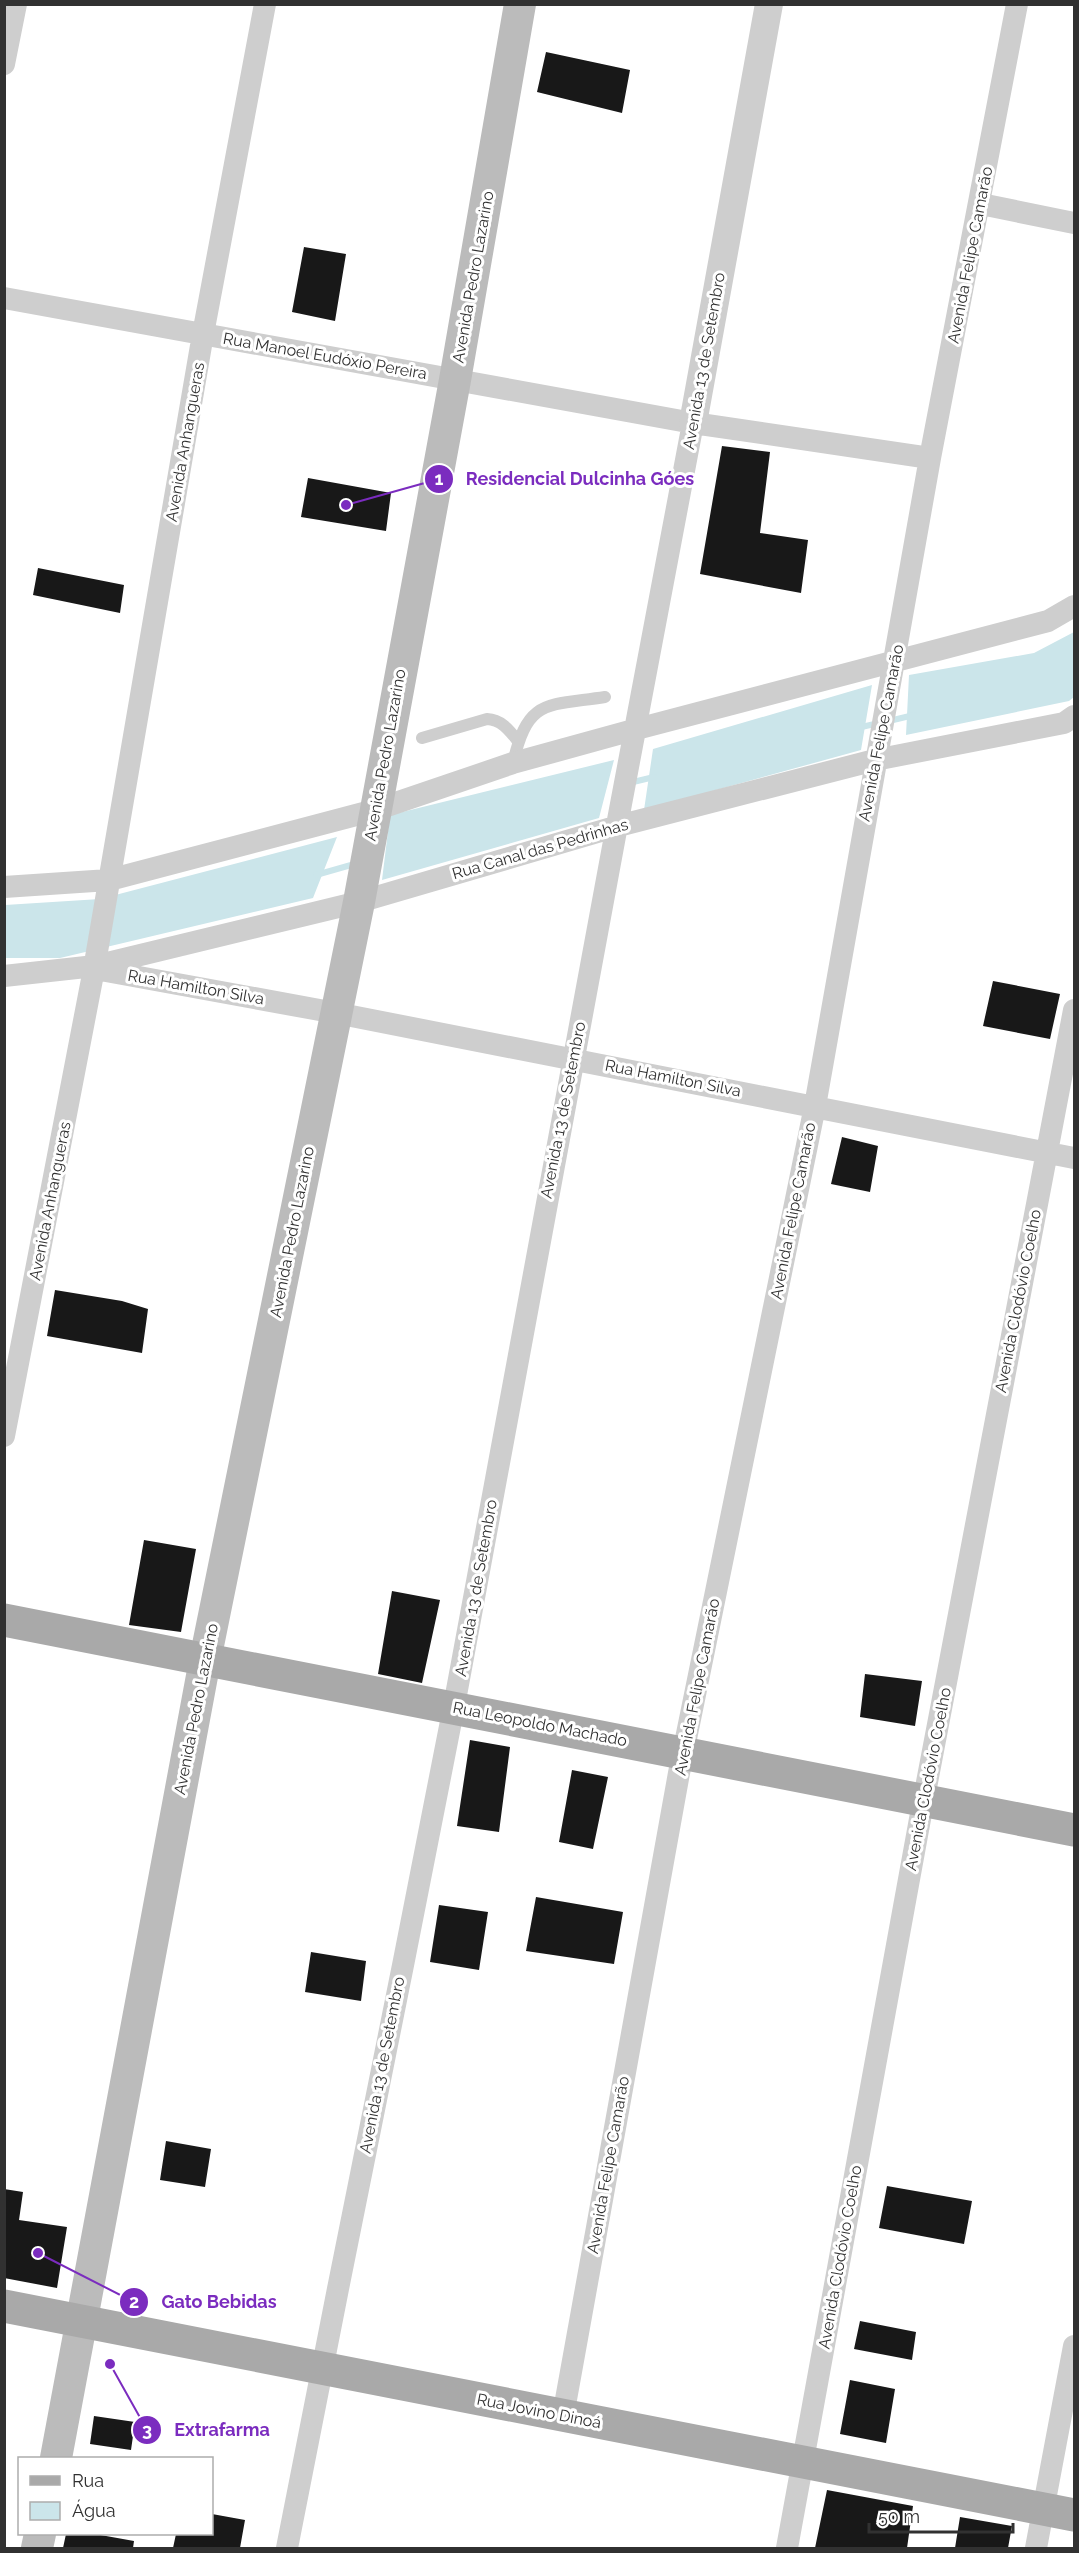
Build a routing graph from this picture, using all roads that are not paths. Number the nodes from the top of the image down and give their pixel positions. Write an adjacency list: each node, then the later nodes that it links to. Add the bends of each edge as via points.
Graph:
1 (16, 4): 6 (street)
2 (265, 4): 10 (street, Avenida Anhangueras)
3 (520, 4): 11 (main road, Avenida Pedro Lazarino)
4 (769, 4): 12 (street, Avenida 13 de Setembro)
5 (1017, 4): 7 (street, Avenida Felipe Camarão)
6 (4, 64)
7 (981, 204): 8 (street); 13 (street, Avenida Felipe Camarão)
8 (1074, 223)
9 (4, 298): 10 (street, Rua Manoel Eudóxio Pereira)
10 (203, 334): 11 (street, Rua Manoel Eudóxio Pereira); 24 (street, Avenida Anhangueras)
11 (455, 380): 12 (street, Rua Manoel Eudóxio Pereira); 22 (main road, Avenida Pedro Lazarino)
12 (693, 423): 13 (street, Rua Manoel Eudóxio Pereira); 19 (street, Avenida 13 de Setembro)
13 (930, 458): 15 (street, Avenida Felipe Camarão)
14 (1074, 606): 15 (street, via 1048,621)
15 (893, 670): 19 (street); 21 (street, Avenida Felipe Camarão)
16 (605, 697): 20 (lane, via 538,709 528,721)
17 (1074, 716): 21 (street, Rua Canal das Pedrinhas, via 1064,723)
18 (422, 738): 20 (lane, via 487,719 496,720 507,727)
19 (632, 741): 20 (street); 23 (street, Avenida 13 de Setembro)
20 (516, 752): 22 (street)
21 (877, 752): 23 (street, Rua Canal das Pedrinhas); 32 (street, Avenida Felipe Camarão)
22 (375, 810): 24 (street); 26 (main road, Avenida Pedro Lazarino)
23 (618, 826): 26 (street, Rua Canal das Pedrinhas); 31 (street, Avenida 13 de Setembro)
24 (109, 884): 25 (street); 27 (street, Avenida Anhangueras)
25 (4, 887)
26 (359, 902): 27 (street, Rua Canal das Pedrinhas); 30 (main road, Avenida Pedro Lazarino)
27 (95, 963): 28 (street, Rua Canal das Pedrinhas); 30 (street, Rua Hamilton Silva); 35 (street, Avenida Anhangueras)
28 (4, 976)
29 (1074, 1010): 33 (street, Avenida Clodóvio Coelho)
30 (336, 1013): 31 (street, Rua Hamilton Silva); 37 (main road, Avenida Pedro Lazarino)
31 (573, 1059): 32 (street, Rua Hamilton Silva); 38 (street, Avenida 13 de Setembro)
32 (815, 1106): 33 (street, Rua Hamilton Silva); 39 (street, Avenida Felipe Camarão)
33 (1047, 1153): 34 (street, Rua Hamilton Silva); 40 (street, Avenida Clodóvio Coelho)
34 (1074, 1158)
35 (4, 1436)
36 (4, 1620): 37 (main road, Rua Leopoldo Machado)
37 (205, 1660): 38 (main road, Rua Leopoldo Machado); 43 (main road, Avenida Pedro Lazarino)
38 (454, 1707): 39 (main road, Rua Leopoldo Machado); 45 (street, Avenida 13 de Setembro)
39 (683, 1753): 40 (main road, Rua Leopoldo Machado); 46 (street, Avenida Felipe Camarão)
40 (923, 1802): 41 (main road, Rua Leopoldo Machado); 48 (street, Avenida Clodóvio Coelho)
41 (1074, 1830)
42 (4, 2306): 43 (main road, Rua Jovino Dinoá)
43 (83, 2322): 45 (main road, Rua Jovino Dinoá); 47 (main road, Avenida Pedro Lazarino)
44 (1074, 2346): 49 (street)
45 (321, 2369): 46 (main road, Rua Jovino Dinoá); 50 (street, Avenida 13 de Setembro)
46 (563, 2416): 48 (main road, Rua Jovino Dinoá)
47 (56, 2457)
48 (803, 2462): 49 (main road, Rua Jovino Dinoá); 51 (street, Avenida Clodóvio Coelho)
49 (1059, 2512): 52 (street)
50 (287, 2548)
51 (787, 2548)
52 (1036, 2548)

